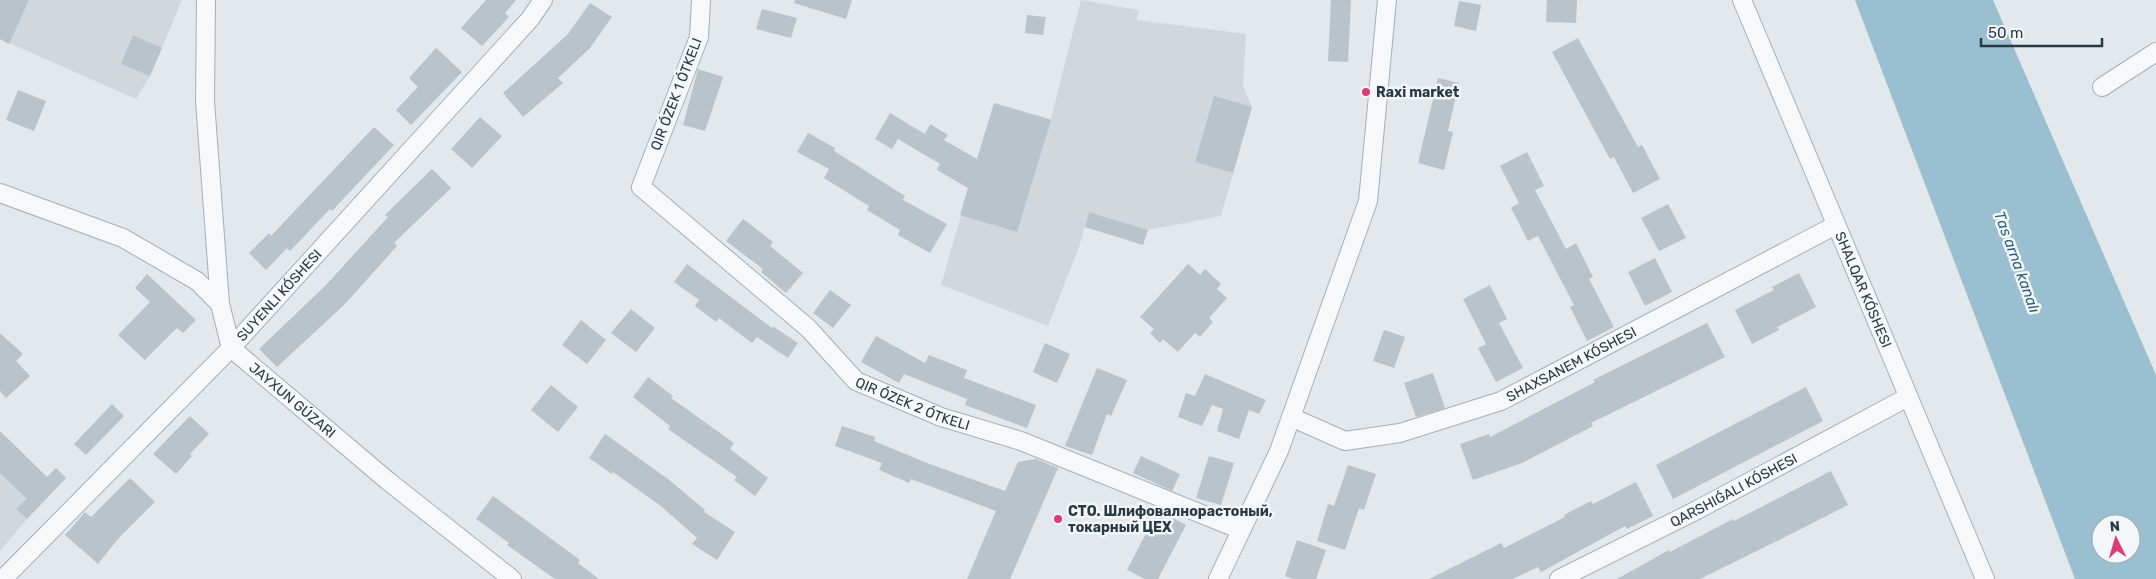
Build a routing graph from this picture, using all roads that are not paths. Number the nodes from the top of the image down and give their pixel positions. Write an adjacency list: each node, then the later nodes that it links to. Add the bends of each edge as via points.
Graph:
1 (206, 0): 10 (street, via 205,101)
2 (543, 0): 11 (street, SUYENLI KÓSHESI, via 530,19)
3 (701, 0): 14 (street, via 699,37 641,187 808,328 856,381 941,418 1020,441)
4 (1387, 0): 13 (street, via 1368,201)
5 (1742, 0): 9 (street, SHALQAR KÓSHESI)
6 (2156, 52): 7 (street)
7 (2102, 87)
8 (0, 193): 10 (street, via 123,238 197,281)
9 (1836, 225): 12 (street, SHALQAR KÓSHESI); 13 (street, SHAXSANEM KÓSHESI, via 1501,401 1400,434 1345,441)
10 (220, 304): 11 (street)
11 (231, 348): 15 (street, SUYENLI KÓSHESI); 16 (street, via 388,481)
12 (1908, 397): 18 (street); 19 (street, SHALQAR KÓSHESI)
13 (1291, 417): 14 (street, via 1279,451)
14 (1241, 530): 17 (street)
15 (3, 579)
16 (512, 579)
17 (1218, 579)
18 (1559, 579)
19 (1985, 579)

